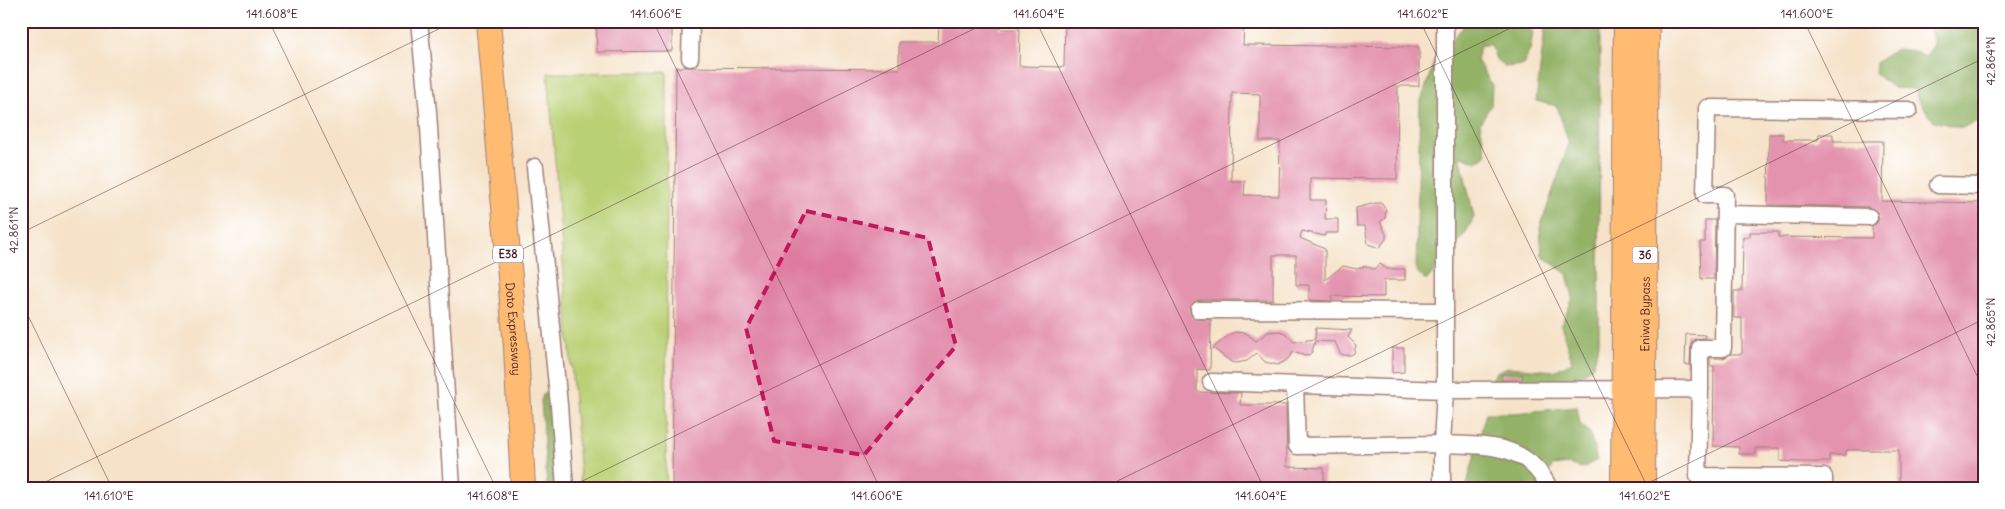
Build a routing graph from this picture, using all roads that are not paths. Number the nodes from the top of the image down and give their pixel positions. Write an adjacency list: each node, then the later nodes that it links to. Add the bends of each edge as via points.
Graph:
1 (419, 21): 22 (street, via 428,112)
2 (488, 21): 23 (highway, Doto Expressway / E38, via 516,347)
3 (690, 21): 7 (street)
4 (1445, 21): 15 (street)
5 (1626, 21): 18 (highway, Eniwa Bypass / 36)
6 (1647, 21): 18 (highway, Eniwa Bypass / 36)
7 (690, 58)
8 (1909, 110): 12 (street, via 1707,108 1705,195 1725,195)
9 (534, 167): 24 (street)
10 (1938, 185): 11 (street)
11 (1984, 186)
12 (1725, 214): 13 (street); 19 (street, via 1723,348 1700,348)
13 (1869, 218)
14 (1198, 310): 15 (street)
15 (1445, 311): 20 (street)
16 (1211, 382): 17 (street)
17 (1295, 385): 20 (street); 21 (street, via 1297,446)
18 (1634, 389): 19 (street); 20 (street); 27 (highway, Eniwa Bypass / 36); 28 (highway, Eniwa Bypass / 36)
19 (1700, 389): 29 (street, via 1698,476 1824,477)
20 (1444, 390): 21 (street)
21 (1442, 444): 25 (street); 26 (street, via 1498,448 1516,453 1534,464)
22 (452, 488)
23 (523, 488)
24 (565, 488)
25 (1442, 488)
26 (1549, 488)
27 (1623, 488)
28 (1643, 488)
29 (1824, 488)

